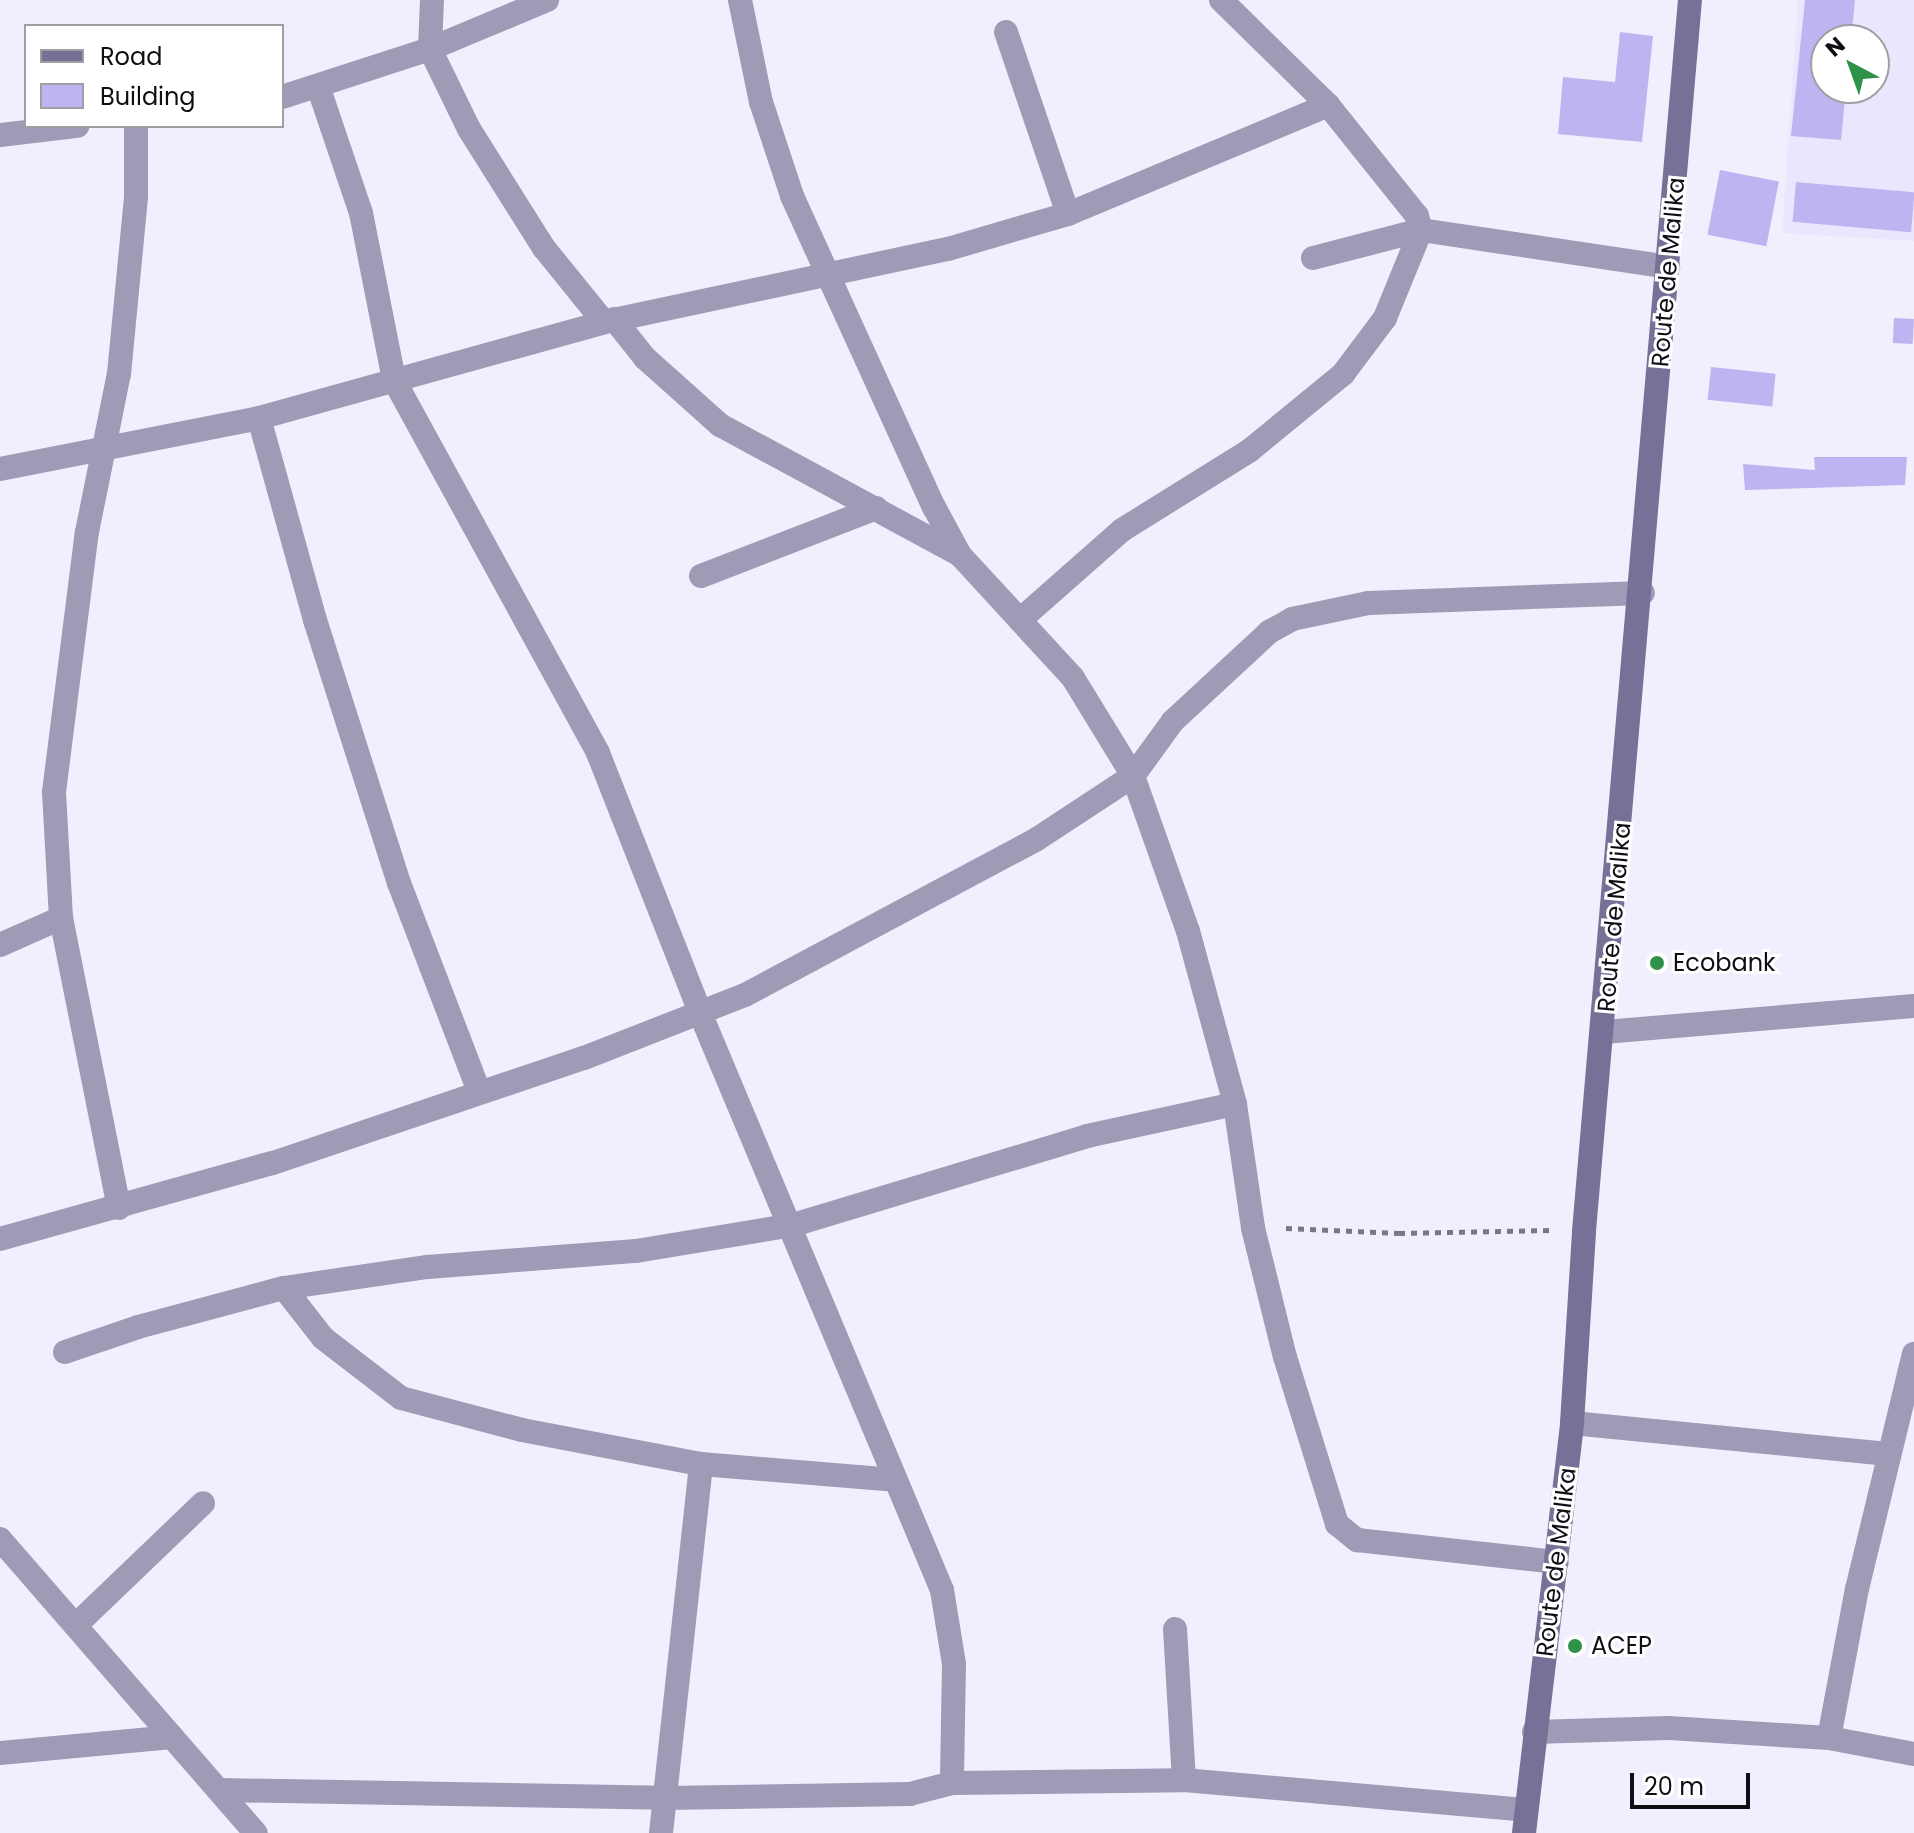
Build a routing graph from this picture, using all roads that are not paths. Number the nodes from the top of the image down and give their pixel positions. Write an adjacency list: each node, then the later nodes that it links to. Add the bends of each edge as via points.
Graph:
1 (432, 0): 7 (street)
2 (547, 0): 7 (street)
3 (740, 0): 18 (street, via 772,141)
4 (1221, 0): 10 (street)
5 (1690, 0): 17 (main road, Route de Malika)
6 (1006, 32): 14 (street)
7 (430, 49): 8 (street); 19 (street, via 493,172)
8 (319, 89): 9 (street); 20 (street, via 361,213)
9 (284, 97)
10 (1328, 105): 14 (street); 15 (street, via 1417,216)
11 (60, 128): 13 (street)
12 (136, 128): 22 (street, via 132,237)
13 (0, 135)
14 (1068, 214): 18 (street)
15 (1421, 230): 16 (street); 17 (street); 28 (street, via 1385,318 1343,374 1249,451 1122,530)
16 (1313, 258)
17 (1668, 267): 27 (main road, Route de Malika)
18 (828, 277): 19 (street); 25 (street)
19 (609, 321): 20 (street); 24 (street, via 720,425)
20 (394, 380): 21 (street); 33 (street, via 598,753)
21 (259, 418): 22 (street); 35 (street, via 315,620 399,883)
22 (106, 451): 23 (street); 30 (street, via 87,532 54,792)
23 (0, 469)
24 (876, 508): 25 (street); 26 (street)
25 (960, 555): 28 (street)
26 (701, 576)
27 (1643, 593): 29 (street, via 1368,603 1292,619 1249,649 1173,721); 34 (main road, Route de Malika)
28 (1020, 620): 29 (street, via 1073,678)
29 (1133, 776): 33 (street, via 1011,853 818,960); 36 (street, via 1188,931)
30 (61, 918): 31 (street); 37 (street)
31 (0, 945)
32 (1914, 1006): 34 (street)
33 (701, 1015): 35 (street); 38 (street)
34 (1604, 1032): 43 (main road, Route de Malika)
35 (479, 1091): 37 (street, via 273,1163)
36 (1235, 1104): 38 (street, via 1087,1136); 49 (street, via 1253,1228 1285,1357 1337,1524 1357,1540)
37 (119, 1208): 39 (street)
38 (793, 1225): 40 (street, via 636,1251 427,1267); 46 (street)
39 (0, 1239)
40 (284, 1288): 41 (street); 45 (street, via 329,1344 401,1398 522,1430)
41 (65, 1352)
42 (1913, 1365): 44 (street)
43 (1572, 1423): 44 (street); 49 (main road, Route de Malika)
44 (1888, 1454): 54 (street)
45 (701, 1464): 46 (street); 60 (street)
46 (894, 1480): 58 (street, via 942,1590 954,1664)
47 (203, 1503): 50 (street)
48 (0, 1539): 50 (street)
49 (1557, 1562): 52 (main road, Route de Malika)
50 (76, 1625): 53 (street)
51 (1175, 1629): 57 (street)
52 (1534, 1732): 54 (street, via 1669,1728); 61 (main road, Route de Malika)
53 (172, 1737): 55 (street); 59 (street)
54 (1829, 1738): 56 (street)
55 (0, 1753)
56 (1914, 1754)
57 (1184, 1780): 58 (street); 61 (street)
58 (952, 1783): 60 (street, via 910,1794)
59 (220, 1790): 60 (street); 62 (street)
60 (663, 1798): 63 (street)
61 (1525, 1822)
62 (256, 1833)
63 (661, 1833)

